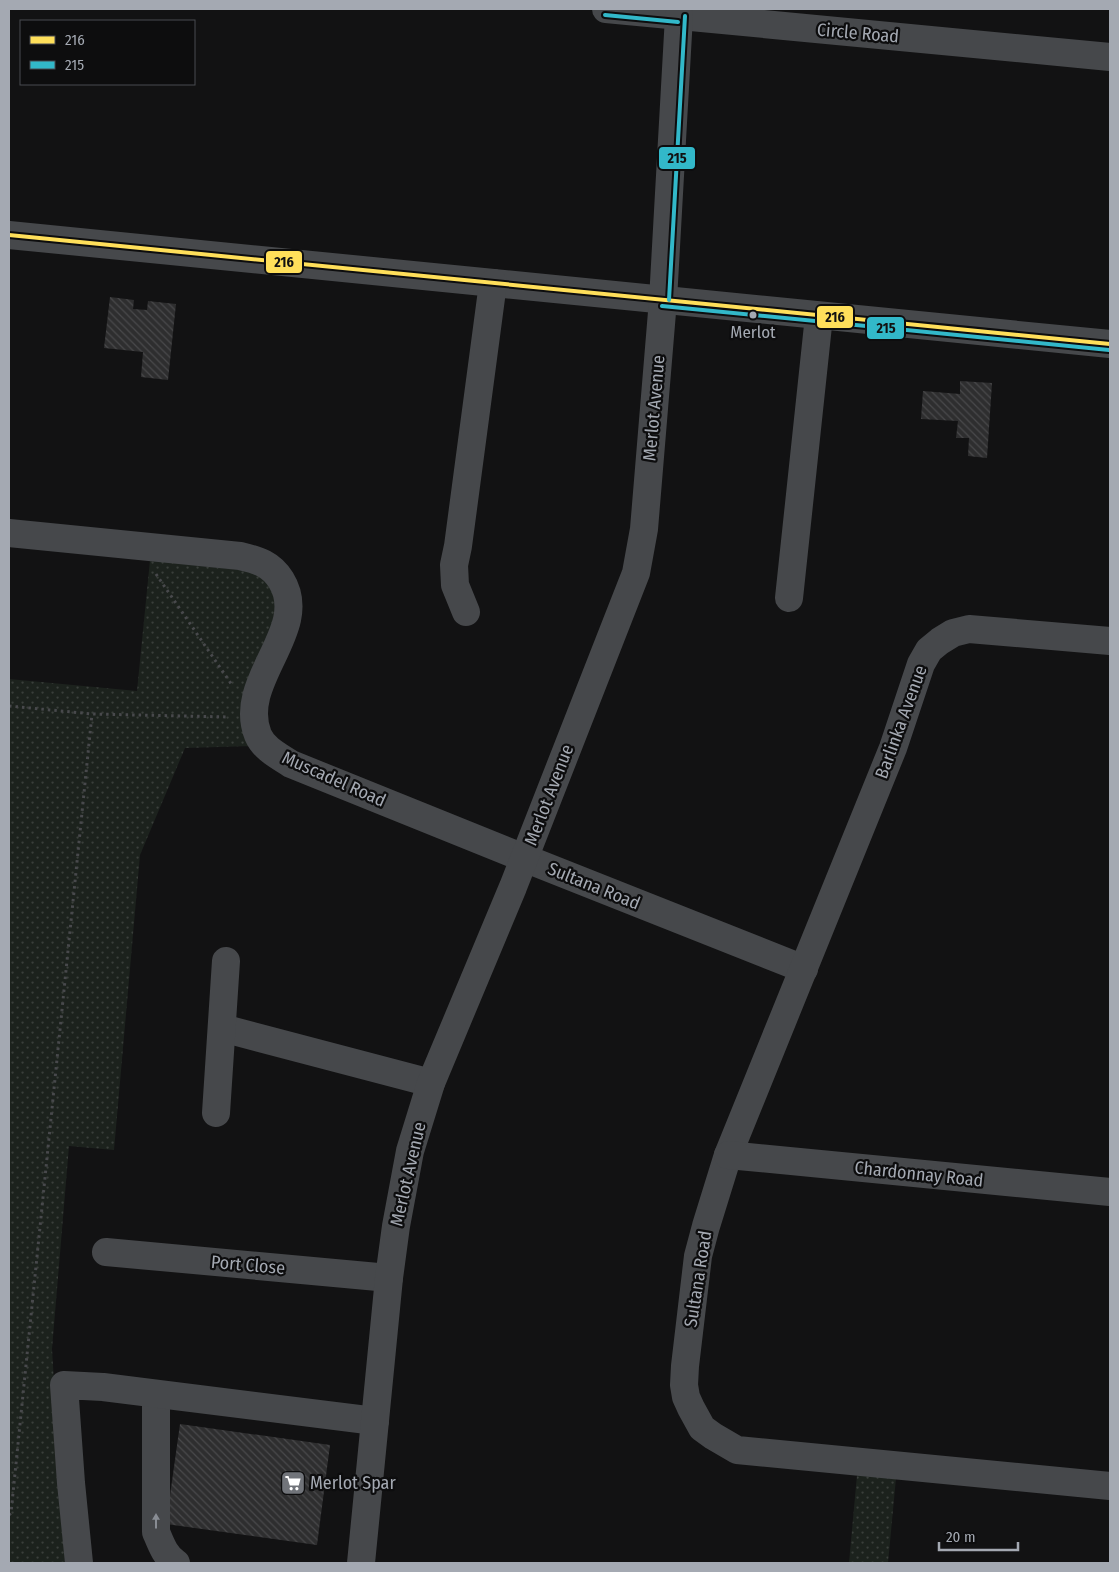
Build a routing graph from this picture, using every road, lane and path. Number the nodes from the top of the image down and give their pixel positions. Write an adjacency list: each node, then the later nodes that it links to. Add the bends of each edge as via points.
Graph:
1 (606, 9): 2 (street, Circle Road)
2 (679, 16): 3 (street, Circle Road); 6 (street, Merlot Avenue)
3 (1110, 57)
4 (9, 235): 5 (street)
5 (493, 283): 6 (street); 12 (street, via 454,565 455,585)
6 (663, 300): 7 (street); 17 (street, Merlot Avenue, via 644,529 636,572)
7 (819, 316): 8 (street); 11 (street)
8 (1110, 344)
9 (9, 533): 10 (street, Muscadel Road)
10 (136, 546): 16 (path); 16 (street, Muscadel Road, via 240,556 258,560 277,574 290,603 285,629 262,677 254,703)
11 (789, 598)
12 (466, 612)
13 (1110, 641): 19 (street, Barlinka Avenue, via 969,629 953,633 929,650 920,664 893,748)
14 (9, 706): 15 (path)
15 (92, 714): 16 (path); 30 (path)
16 (255, 718): 17 (street, Muscadel Road, via 265,747 291,764)
17 (524, 858): 19 (street, Sultana Road); 21 (street, Merlot Avenue)
18 (226, 961): 20 (street)
19 (804, 969): 23 (street, Sultana Road)
20 (222, 1028): 21 (street); 22 (street)
21 (431, 1084): 26 (street, Merlot Avenue, via 410,1151)
22 (216, 1113)
23 (728, 1156): 24 (street, Chardonnay Road); 29 (street, Sultana Road, via 698,1256 685,1366 686,1397 702,1428 737,1450)
24 (1110, 1192)
25 (106, 1252): 26 (street, Port Close)
26 (389, 1278): 28 (street, Merlot Avenue)
27 (156, 1395): 28 (street); 31 (street, via 64,1385); 32 (street, one-way to 27, via 167,1556 156,1532)
28 (375, 1421): 33 (street, Merlot Avenue)
29 (1110, 1486)
30 (9, 1515)
31 (79, 1563)
32 (176, 1563)
33 (361, 1563)

